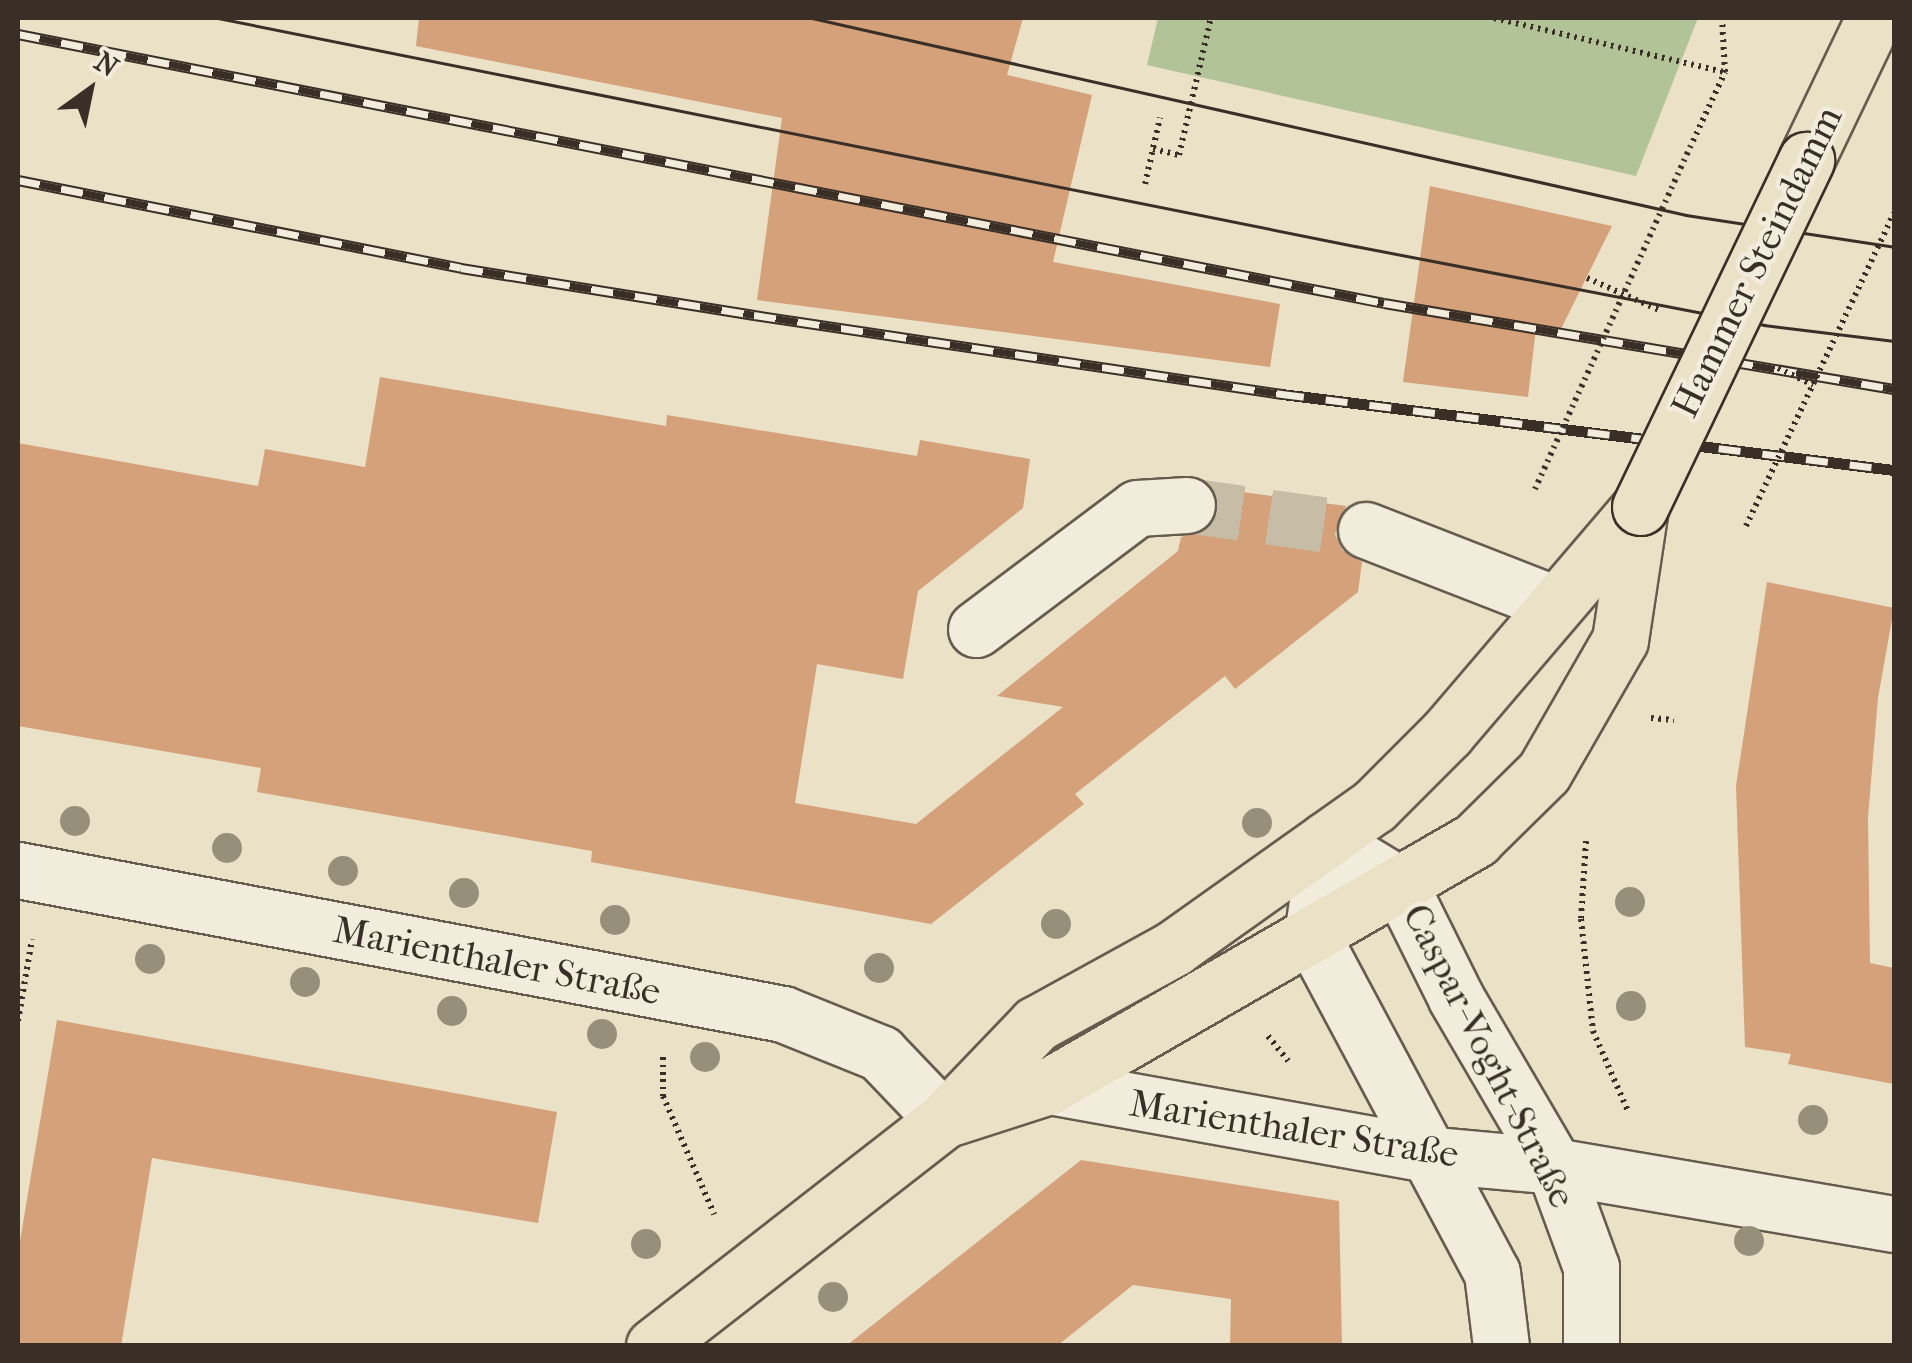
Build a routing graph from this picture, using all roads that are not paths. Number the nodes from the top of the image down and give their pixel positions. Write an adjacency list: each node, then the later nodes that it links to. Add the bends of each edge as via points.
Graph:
1 (1874, 18): 3 (main road, Hammer Steindamm, bridge)
2 (1187, 504): 6 (street, via 1138,508)
3 (1640, 507): 5 (main road, Hammer Steindamm); 9 (main road, Hammer Steindamm, via 1620,640 1579,721 1511,807 1476,839)
4 (1366, 530): 5 (street)
5 (1553, 603): 7 (main road, Hammer Steindamm, via 1447,733 1374,806)
6 (976, 629)
7 (1326, 840): 9 (street); 10 (street); 12 (main road, Hammer Steindamm, via 1174,948 1036,1024)
8 (30, 872): 12 (street, Marienthaler Straße, via 783,1014 866,1044 898,1068)
9 (1400, 885): 10 (main road, Hammer Steindamm); 14 (street, Caspar-Voght-Straße, via 1456,998)
10 (1312, 936): 11 (main road, Hammer Steindamm); 13 (street)
11 (1049, 1086): 12 (main road, Hammer Steindamm); 13 (street, Marienthaler Straße)
12 (944, 1120): 16 (main road, Hammer Steindamm)
13 (1434, 1155): 14 (street, Marienthaler Straße); 17 (street, via 1492,1273)
14 (1554, 1166): 15 (street, Marienthaler Straße); 18 (street, Caspar-Voght-Straße, via 1591,1267)
15 (1894, 1224)
16 (654, 1346)
17 (1502, 1346)
18 (1592, 1346)

